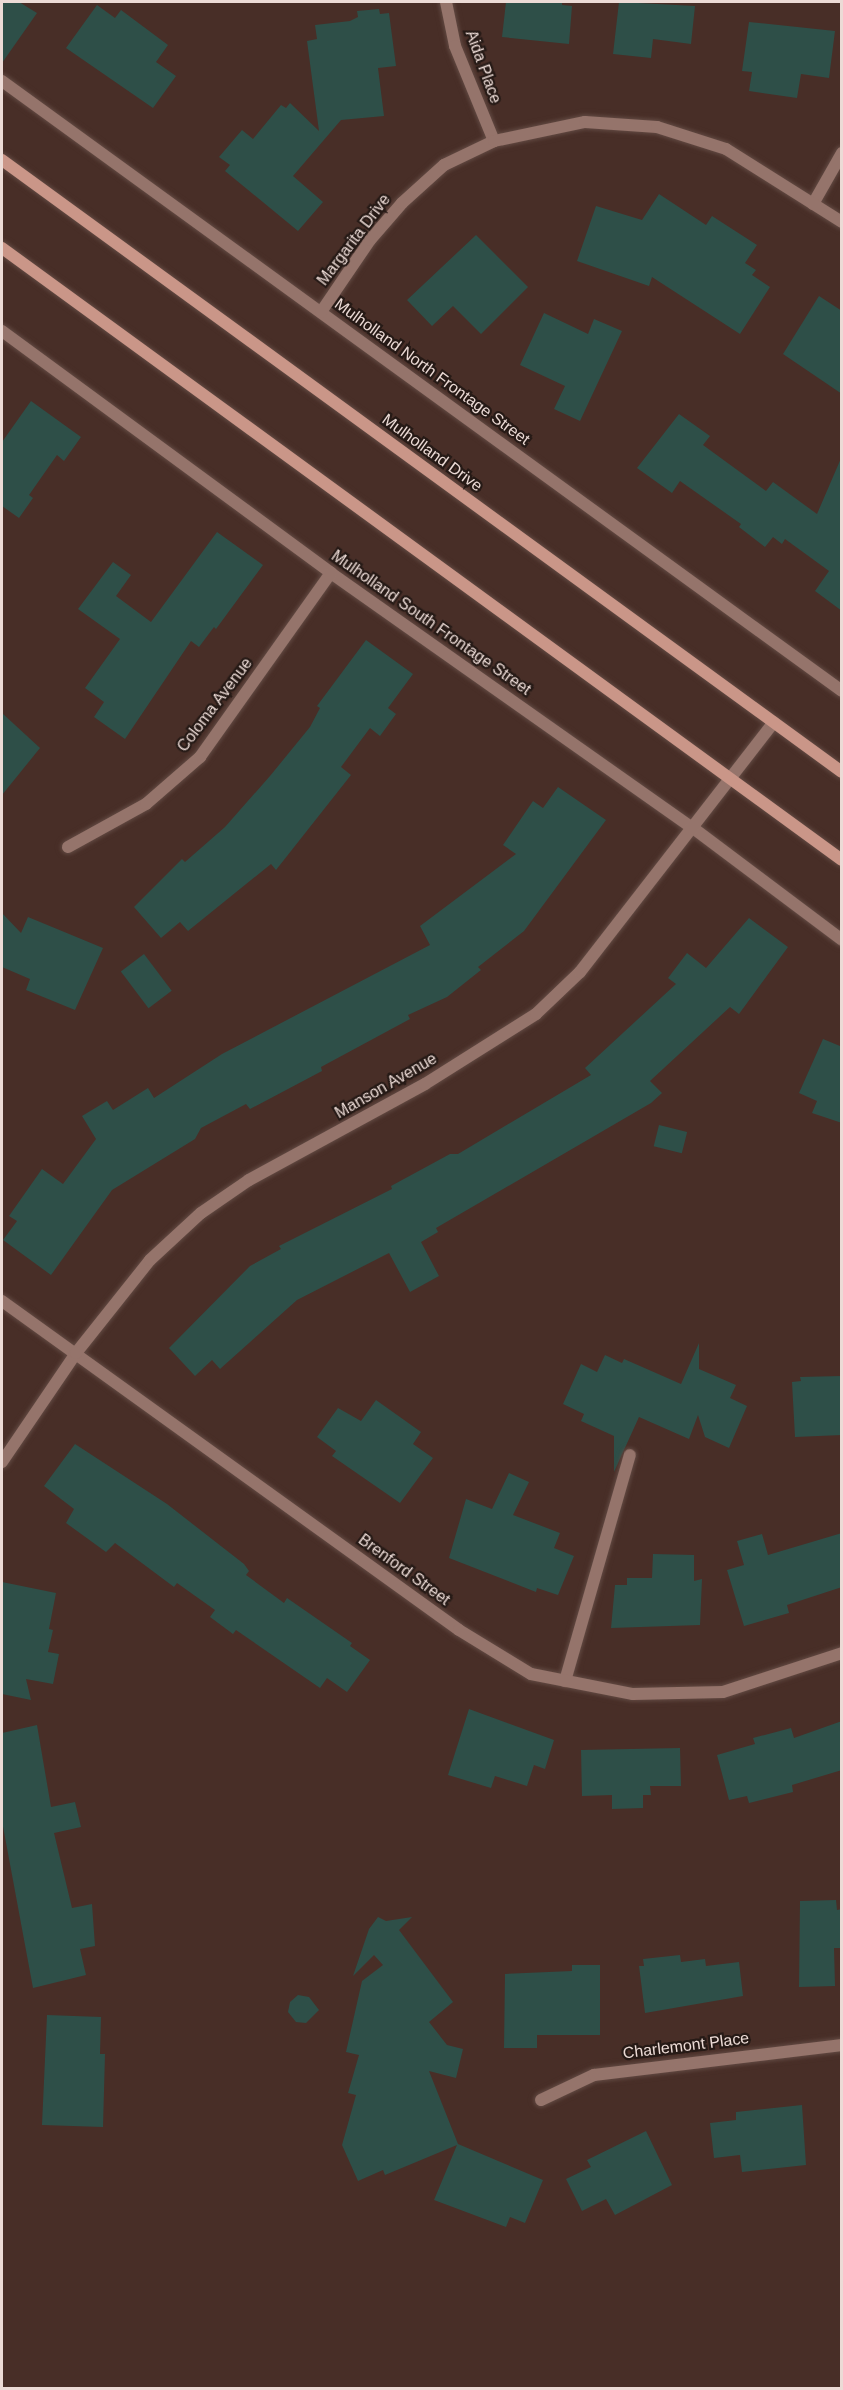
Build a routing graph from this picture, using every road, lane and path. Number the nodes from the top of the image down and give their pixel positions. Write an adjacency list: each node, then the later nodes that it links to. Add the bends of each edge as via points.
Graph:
1 (446, 2): 3 (street, Aida Place, via 454,46)
2 (2, 81): 9 (street, Mulholland North Frontage Street)
3 (494, 141): 6 (street, Margarita Drive, via 585,122 657,127 726,149); 9 (street, Margarita Drive, via 444,165 402,203 370,240)
4 (842, 153): 6 (street)
5 (2, 160): 13 (main road, Mulholland Drive)
6 (813, 204): 7 (street, Margarita Drive)
7 (842, 222)
8 (2, 248): 15 (main road)
9 (321, 312): 12 (street, Mulholland North Frontage Street)
10 (2, 331): 11 (street, Mulholland South Frontage Street)
11 (331, 573): 16 (street, Mulholland South Frontage Street); 17 (street, Coloma Avenue, via 200,757 146,804)
12 (842, 691)
13 (774, 722): 14 (main road, Mulholland Drive); 15 (street, Manson Avenue)
14 (842, 772)
15 (729, 778): 16 (street, Manson Avenue); 18 (main road)
16 (693, 828): 19 (street, Mulholland South Frontage Street); 21 (street, Manson Avenue, via 621,924 580,972 536,1014 425,1084 249,1180 201,1213 150,1260)
17 (68, 847)
18 (842, 860)
19 (842, 940)
20 (2, 1301): 21 (street, Brenford Street)
21 (76, 1353): 23 (street, Manson Avenue); 25 (street, Brenford Street, via 459,1630 531,1674)
22 (630, 1455): 25 (street)
23 (2, 1462)
24 (842, 1653): 25 (street, Brenford Street, via 723,1692 633,1695)
25 (565, 1681)
26 (842, 2045): 27 (street, Charlemont Place, via 594,2075)
27 (541, 2100)

